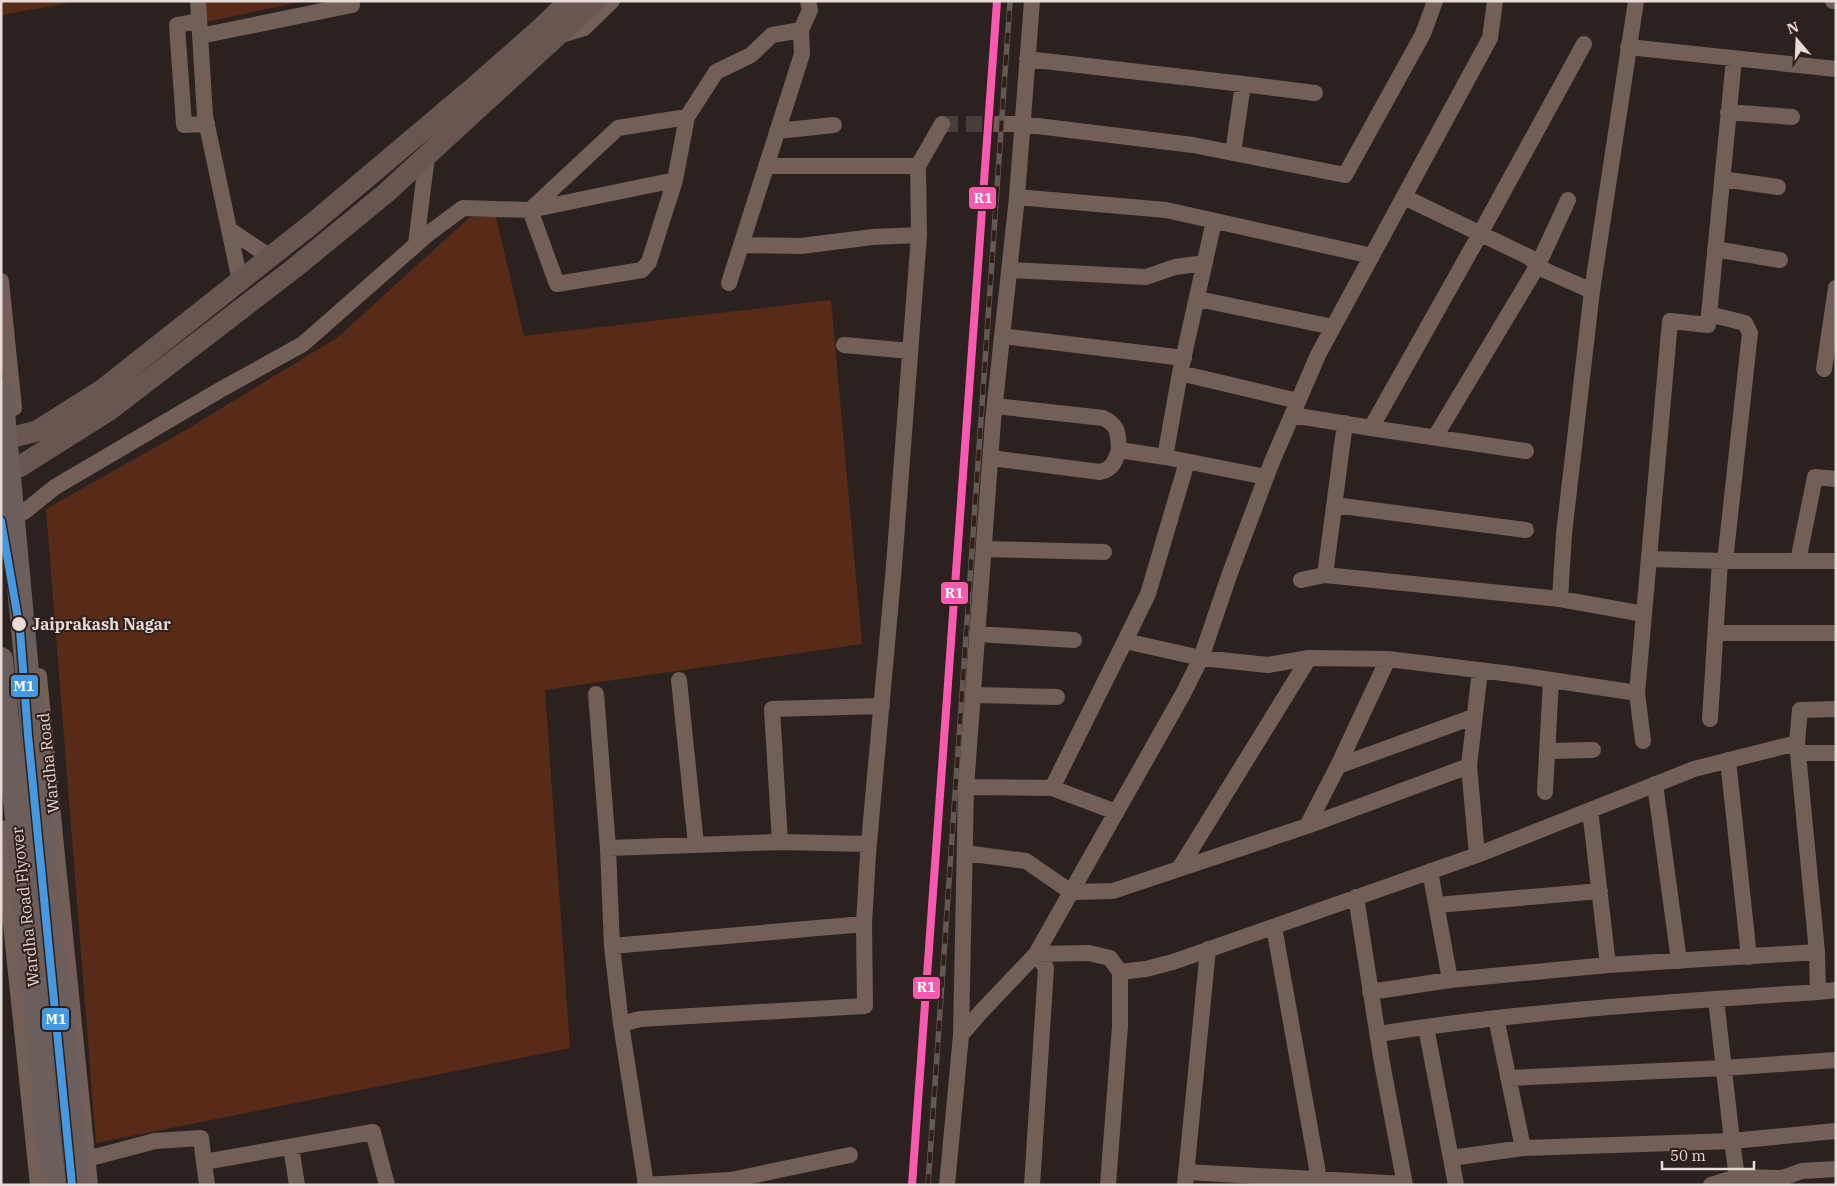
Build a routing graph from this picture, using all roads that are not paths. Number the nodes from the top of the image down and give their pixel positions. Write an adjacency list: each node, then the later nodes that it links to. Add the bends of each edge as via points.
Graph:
1 (198, 1): 10 (street)
2 (612, 1): 12 (street, via 584,28)
3 (808, 1): 11 (street, via 810,10)
4 (1032, 1): 16 (street)
5 (1435, 1): 29 (street, via 1423,34 1345,175)
6 (1495, 1): 37 (street, via 1490,38)
7 (1636, 1): 14 (street)
8 (573, 4): 12 (main road); 12 (street)
9 (352, 5): 10 (street)
10 (200, 28): 23 (street); 23 (street, via 177,26 184,125)
11 (801, 30): 21 (street, via 772,35 751,55 716,72); 28 (street, via 802,54)
12 (549, 33): 30 (main road); 48 (main road)
13 (1584, 44): 42 (street)
14 (1628, 47): 15 (street); 57 (street)
15 (1734, 59): 17 (street); 20 (street)
16 (1027, 60): 18 (street); 26 (street)
17 (1836, 70)
18 (1243, 84): 19 (street); 29 (street)
19 (1315, 93)
20 (1728, 112): 22 (street); 33 (street)
21 (687, 117): 34 (street); 39 (street, via 618,128)
22 (1792, 117)
23 (206, 124): 41 (street)
24 (942, 124): 32 (street)
25 (997, 124): 26 (street)
26 (1022, 124): 29 (street); 36 (street)
27 (834, 125): 28 (street)
28 (777, 131): 31 (street)
29 (1233, 153)
30 (427, 156): 44 (street); 78 (main road, via 386,194 304,260 111,410)
31 (766, 166): 32 (street); 45 (street)
32 (918, 166): 43 (street)
33 (1722, 179): 35 (street); 46 (street)
34 (675, 180): 39 (street); 39 (street, via 649,262 642,270 557,284)
35 (1778, 187)
36 (1017, 196): 40 (street, via 1166,210); 52 (street)
37 (1404, 197): 42 (street); 47 (street)
38 (1568, 200): 51 (street)
39 (530, 210): 44 (street, via 463,208)
40 (1214, 221): 47 (street); 50 (street)
41 (230, 230): 48 (street); 54 (street)
42 (1480, 234): 51 (street, via 1529,257); 70 (street)
43 (919, 235): 45 (street, via 801,246); 63 (street)
44 (416, 244): 82 (street, via 303,344 55,487)
45 (741, 245): 55 (street)
46 (1715, 249): 49 (street); 59 (street)
47 (1372, 256): 60 (street)
48 (270, 258): 54 (main road)
49 (1780, 260)
50 (1206, 263): 52 (street, via 1175,266 1146,277); 58 (street)
51 (1538, 265): 57 (street); 72 (street)
52 (1009, 270): 61 (street)
53 (1, 281): 71 (street, Wardha Road)
54 (240, 281): 71 (main road, via 102,390 37,431)
55 (729, 284)
56 (1836, 288): 65 (street)
57 (1592, 291): 92 (street, via 1564,534)
58 (1198, 299): 60 (street); 64 (street)
59 (1709, 314): 86 (street, via 1708,325 1670,321); 87 (street, via 1745,323 1750,333)
60 (1333, 327): 68 (street)
61 (1002, 336): 64 (street); 67 (street)
62 (844, 345): 63 (street)
63 (910, 351): 110 (street)
64 (1182, 365): 68 (street); 75 (street)
65 (1824, 369)
66 (1, 391): 184 (highway, Wardha Road Flyover, bridge)
67 (995, 406): 73 (street, via 1103,418 1116,428); 76 (street)
68 (1295, 408): 69 (street); 79 (street)
69 (1345, 423): 70 (street); 81 (street)
70 (1371, 428): 72 (street)
71 (9, 438): 78 (street, Wardha Road)
72 (1435, 438): 74 (street)
73 (1119, 450): 75 (street); 76 (street, via 1114,466 1100,472)
74 (1526, 451)
75 (1165, 457): 77 (street)
76 (990, 458): 84 (street)
77 (1187, 462): 79 (street); 98 (street, via 1148,594)
78 (10, 468): 82 (street, Wardha Road)
79 (1266, 477): 99 (street)
80 (1836, 479): 88 (street, via 1815,477)
81 (1334, 504): 83 (street); 90 (street)
82 (24, 512): 139 (street, Wardha Road)
83 (1526, 530)
84 (984, 549): 85 (street); 96 (street)
85 (1104, 552)
86 (1649, 559): 87 (street); 93 (street)
87 (1722, 561): 88 (street); 94 (street)
88 (1798, 561): 89 (street)
89 (1836, 561)
90 (1325, 574): 91 (street); 92 (street)
91 (1302, 580)
92 (1560, 599): 93 (street)
93 (1644, 614): 106 (street)
94 (1716, 633): 95 (street); 113 (street)
95 (1836, 633)
96 (977, 634): 97 (street); 108 (street)
97 (1074, 640)
98 (1125, 641): 99 (street); 124 (street)
99 (1201, 658): 100 (street, via 1268,665); 127 (street, via 1184,694)
100 (1309, 658): 102 (street); 136 (street)
101 (1, 659): 183 (highway, Wardha Road Flyover, bridge)
102 (1388, 659): 103 (street); 120 (street)
103 (1480, 670): 105 (street); 112 (street)
104 (679, 680): 132 (street)
105 (1551, 680): 106 (street); 117 (street)
106 (1637, 693): 114 (street)
107 (596, 694): 133 (street)
108 (973, 695): 109 (street); 123 (street)
109 (1057, 697)
110 (882, 706): 130 (street, via 772,709); 131 (street)
111 (1836, 709): 115 (street, via 1800,710)
112 (1473, 717): 120 (street); 121 (street)
113 (1710, 719)
114 (1643, 742)
115 (1798, 748): 118 (street); 119 (street); 148 (street)
116 (1594, 750): 117 (street)
117 (1547, 751): 125 (street)
118 (1836, 753)
119 (1728, 760): 122 (street); 150 (street)
120 (1338, 766): 128 (street)
121 (1469, 766): 128 (street); 135 (street)
122 (1655, 784): 126 (street); 151 (street)
123 (966, 787): 124 (street); 134 (street)
124 (1052, 788): 127 (street)
125 (1545, 792)
126 (1590, 810): 135 (street); 140 (street)
127 (1116, 812): 141 (street)
128 (1307, 826): 136 (street)
129 (1, 828): 138 (street)
130 (780, 842): 131 (street); 132 (street)
131 (869, 844): 144 (street)
132 (696, 845): 133 (street)
133 (608, 848): 146 (street)
134 (965, 853): 141 (street, via 1026,861); 163 (street)
135 (1477, 855): 137 (street)
136 (1179, 869): 141 (street, via 1113,891)
137 (1430, 871): 142 (street); 143 (street)
138 (4, 885): 139 (street); 182 (street)
139 (61, 890): 172 (street, Wardha Road)
140 (1600, 891): 143 (street); 152 (street)
141 (1071, 892): 149 (street)
142 (1356, 897): 145 (street); 156 (street)
143 (1436, 905): 154 (street)
144 (864, 924): 146 (street); 160 (street, via 865,1006 640,1019)
145 (1274, 927): 147 (street); 178 (street)
146 (612, 946): 160 (street)
147 (1208, 950): 153 (street, via 1146,969); 177 (street)
148 (1817, 952): 150 (street); 157 (street)
149 (1036, 954): 153 (street, via 1089,953 1110,958); 163 (street); 191 (street, via 1046,968)
150 (1749, 956): 151 (street)
151 (1678, 961): 152 (street)
152 (1608, 965): 154 (street)
153 (1120, 972): 192 (street, via 1120,1026)
154 (1450, 980): 156 (street)
155 (1836, 990): 157 (street)
156 (1370, 992): 162 (street)
157 (1818, 992): 158 (street)
158 (1716, 999): 159 (street); 165 (street)
159 (1496, 1018): 161 (street); 166 (street)
160 (621, 1024): 189 (street)
161 (1426, 1027): 162 (street); 173 (street)
162 (1378, 1034): 181 (street)
163 (961, 1035): 190 (street)
164 (1836, 1060): 165 (street)
165 (1724, 1068): 166 (street); 168 (street)
166 (1508, 1078): 170 (street)
167 (1836, 1131): 168 (street)
168 (1732, 1141): 170 (street); 176 (street)
169 (291, 1147): 174 (street); 187 (street); 188 (street, via 373,1132)
170 (1523, 1148): 173 (street)
171 (850, 1155): 180 (street)
172 (87, 1158): 174 (street, via 155,1141 201,1138); 185 (street, Wardha Road)
173 (1451, 1158): 193 (street)
174 (204, 1162): 186 (street)
175 (1836, 1169): 179 (street, via 1802,1171)
176 (1737, 1177): 179 (street); 194 (street)
177 (1186, 1178): 178 (street)
178 (1319, 1179): 181 (street)
179 (1782, 1181)
180 (731, 1182): 189 (street)
181 (1405, 1184)
182 (38, 1185)
183 (54, 1185)
184 (78, 1185)
185 (90, 1185)
186 (207, 1185)
187 (297, 1185)
188 (387, 1185)
189 (646, 1185)
190 (948, 1185)
191 (1032, 1185)
192 (1108, 1185)
193 (1456, 1185)
194 (1711, 1185)

